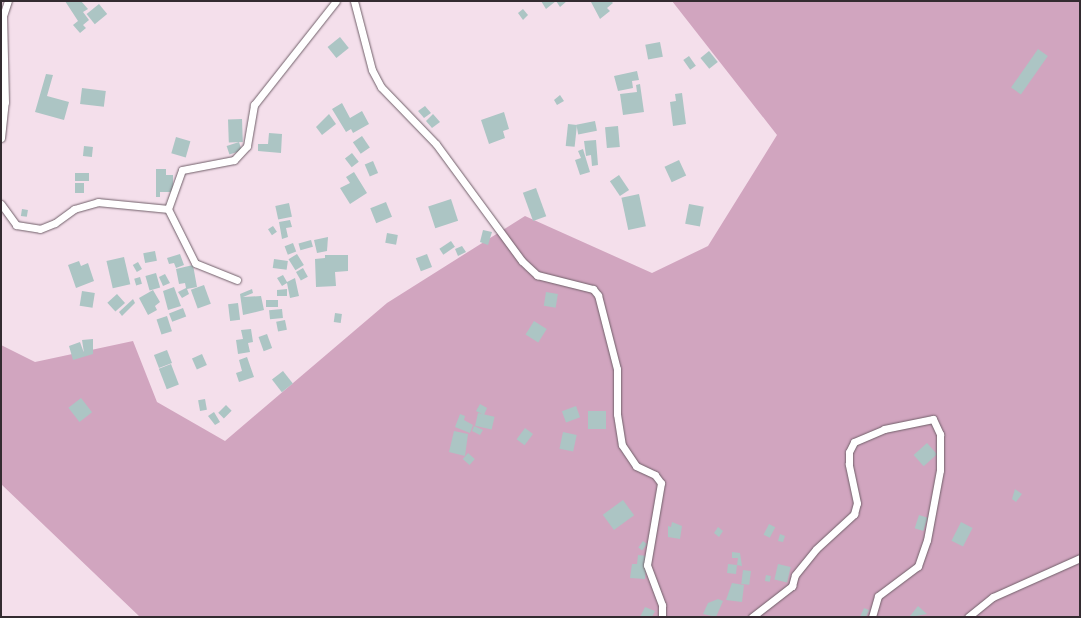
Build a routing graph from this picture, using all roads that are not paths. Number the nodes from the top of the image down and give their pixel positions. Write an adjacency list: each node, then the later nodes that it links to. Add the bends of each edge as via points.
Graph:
1 (8, 1): 4 (street, via 3,16 5,102)
2 (336, 1): 6 (street, via 254,105 247,146 234,160 182,170)
3 (354, 1): 9 (street, via 372,70 381,87 436,144 522,261 537,275 593,288 598,295 617,369 617,414 622,445 636,466 655,475 661,483 647,565 662,605)
4 (1, 138)
5 (1, 204): 6 (street, via 16,225 40,229 55,223 74,209 98,202)
6 (168, 209): 7 (street, via 195,263)
7 (237, 280)
8 (1080, 558): 12 (street, via 993,597)
9 (662, 617)
10 (752, 617): 11 (street, via 792,586 795,575 816,549 854,514 857,503 849,464 854,442 884,429 933,419 940,434 940,470 927,540 918,566 878,596)
11 (872, 617)
12 (968, 617)

